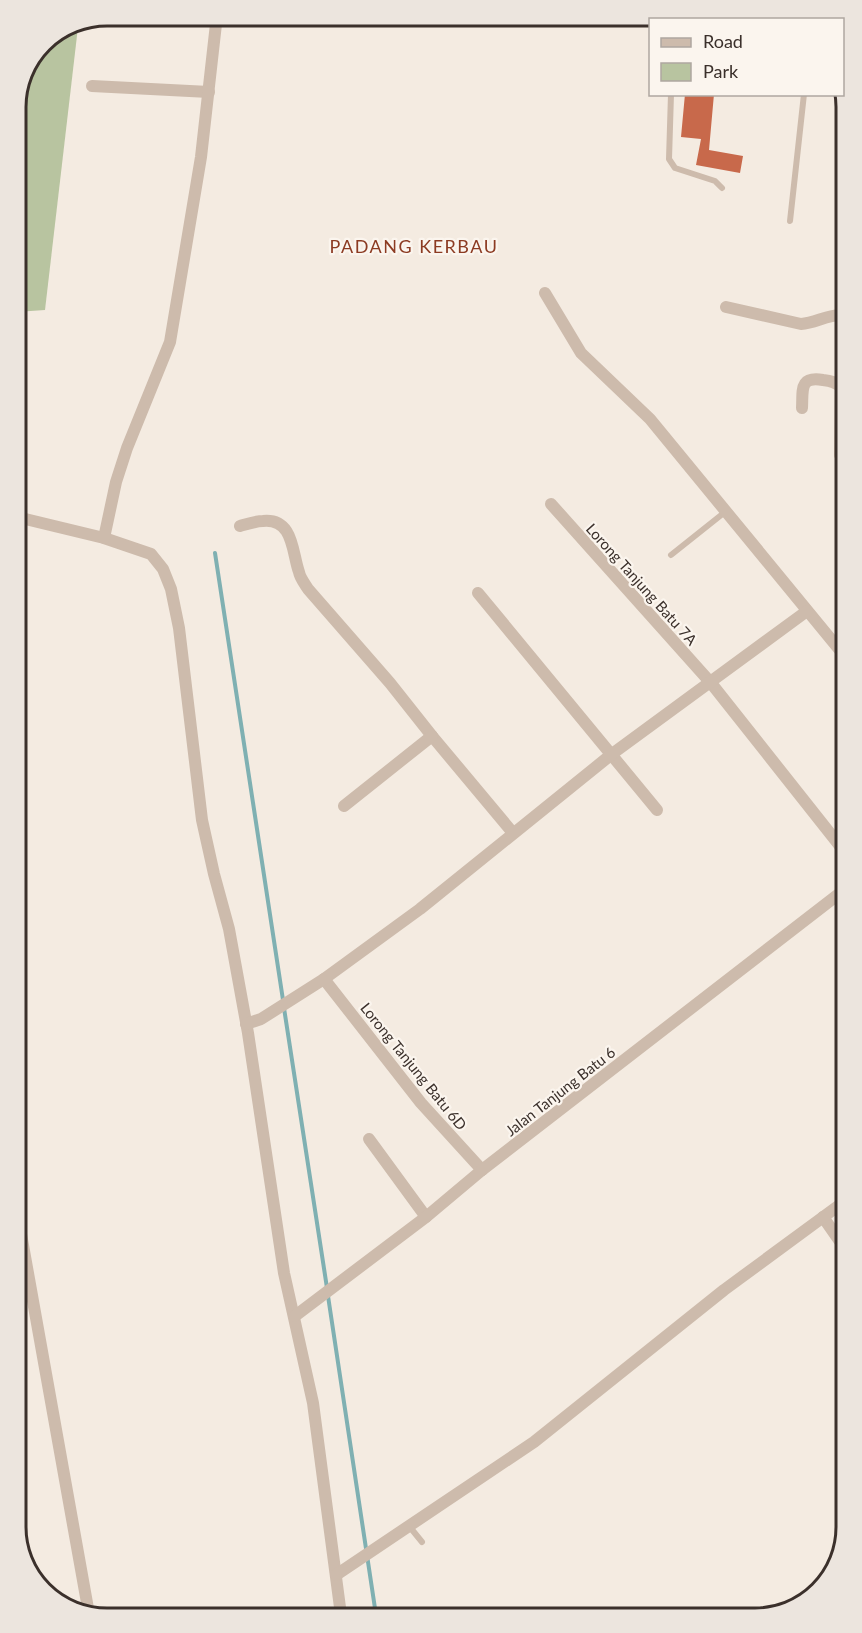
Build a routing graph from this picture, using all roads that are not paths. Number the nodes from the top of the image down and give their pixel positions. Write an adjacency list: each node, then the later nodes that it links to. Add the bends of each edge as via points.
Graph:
1 (217, 26): 3 (street)
2 (92, 86): 3 (street)
3 (209, 92): 17 (street, via 170,342 121,465)
4 (671, 96): 6 (lane, via 670,164 715,181)
5 (804, 96): 7 (lane)
6 (722, 188)
7 (790, 221)
8 (546, 293): 14 (street, via 581,353 650,419)
9 (726, 307): 10 (street, via 801,324)
10 (836, 316)
11 (836, 382): 12 (street, via 807,380)
12 (802, 408)
13 (551, 504): 22 (street, Lorong Tanjung Batu 7A)
14 (725, 512): 18 (lane); 20 (street)
15 (26, 519): 17 (street)
16 (240, 526): 23 (street, via 264,520 277,522 286,531 308,589)
17 (104, 538): 31 (street, via 151,554 163,568 171,589 202,820 229,929)
18 (670, 555)
19 (478, 593): 24 (street)
20 (807, 611): 21 (street); 22 (street)
21 (836, 646)
22 (711, 683): 24 (street); 28 (street, Lorong Tanjung Batu 7A)
23 (432, 736): 25 (street); 27 (street)
24 (612, 754): 26 (street); 27 (street)
25 (344, 807)
26 (657, 810)
27 (513, 832): 30 (street, via 420,909)
28 (836, 841)
29 (836, 896): 33 (street, Jalan Tanjung Batu 6)
30 (324, 979): 31 (street, via 261,1019); 33 (street, Lorong Tanjung Batu 6D, via 421,1103)
31 (246, 1024): 39 (street, via 284,1273)
32 (369, 1139): 35 (street)
33 (482, 1170): 35 (street, Jalan Tanjung Batu 6)
34 (836, 1208): 36 (street)
35 (426, 1217): 39 (street, Jalan Tanjung Batu 6)
36 (823, 1218): 37 (street); 40 (street, via 724,1290 534,1442)
37 (836, 1236)
38 (26, 1262): 43 (street)
39 (295, 1316): 42 (street, via 313,1403)
40 (405, 1529): 41 (lane); 42 (street)
41 (422, 1542)
42 (336, 1575): 44 (street)
43 (87, 1605)
44 (340, 1607)

